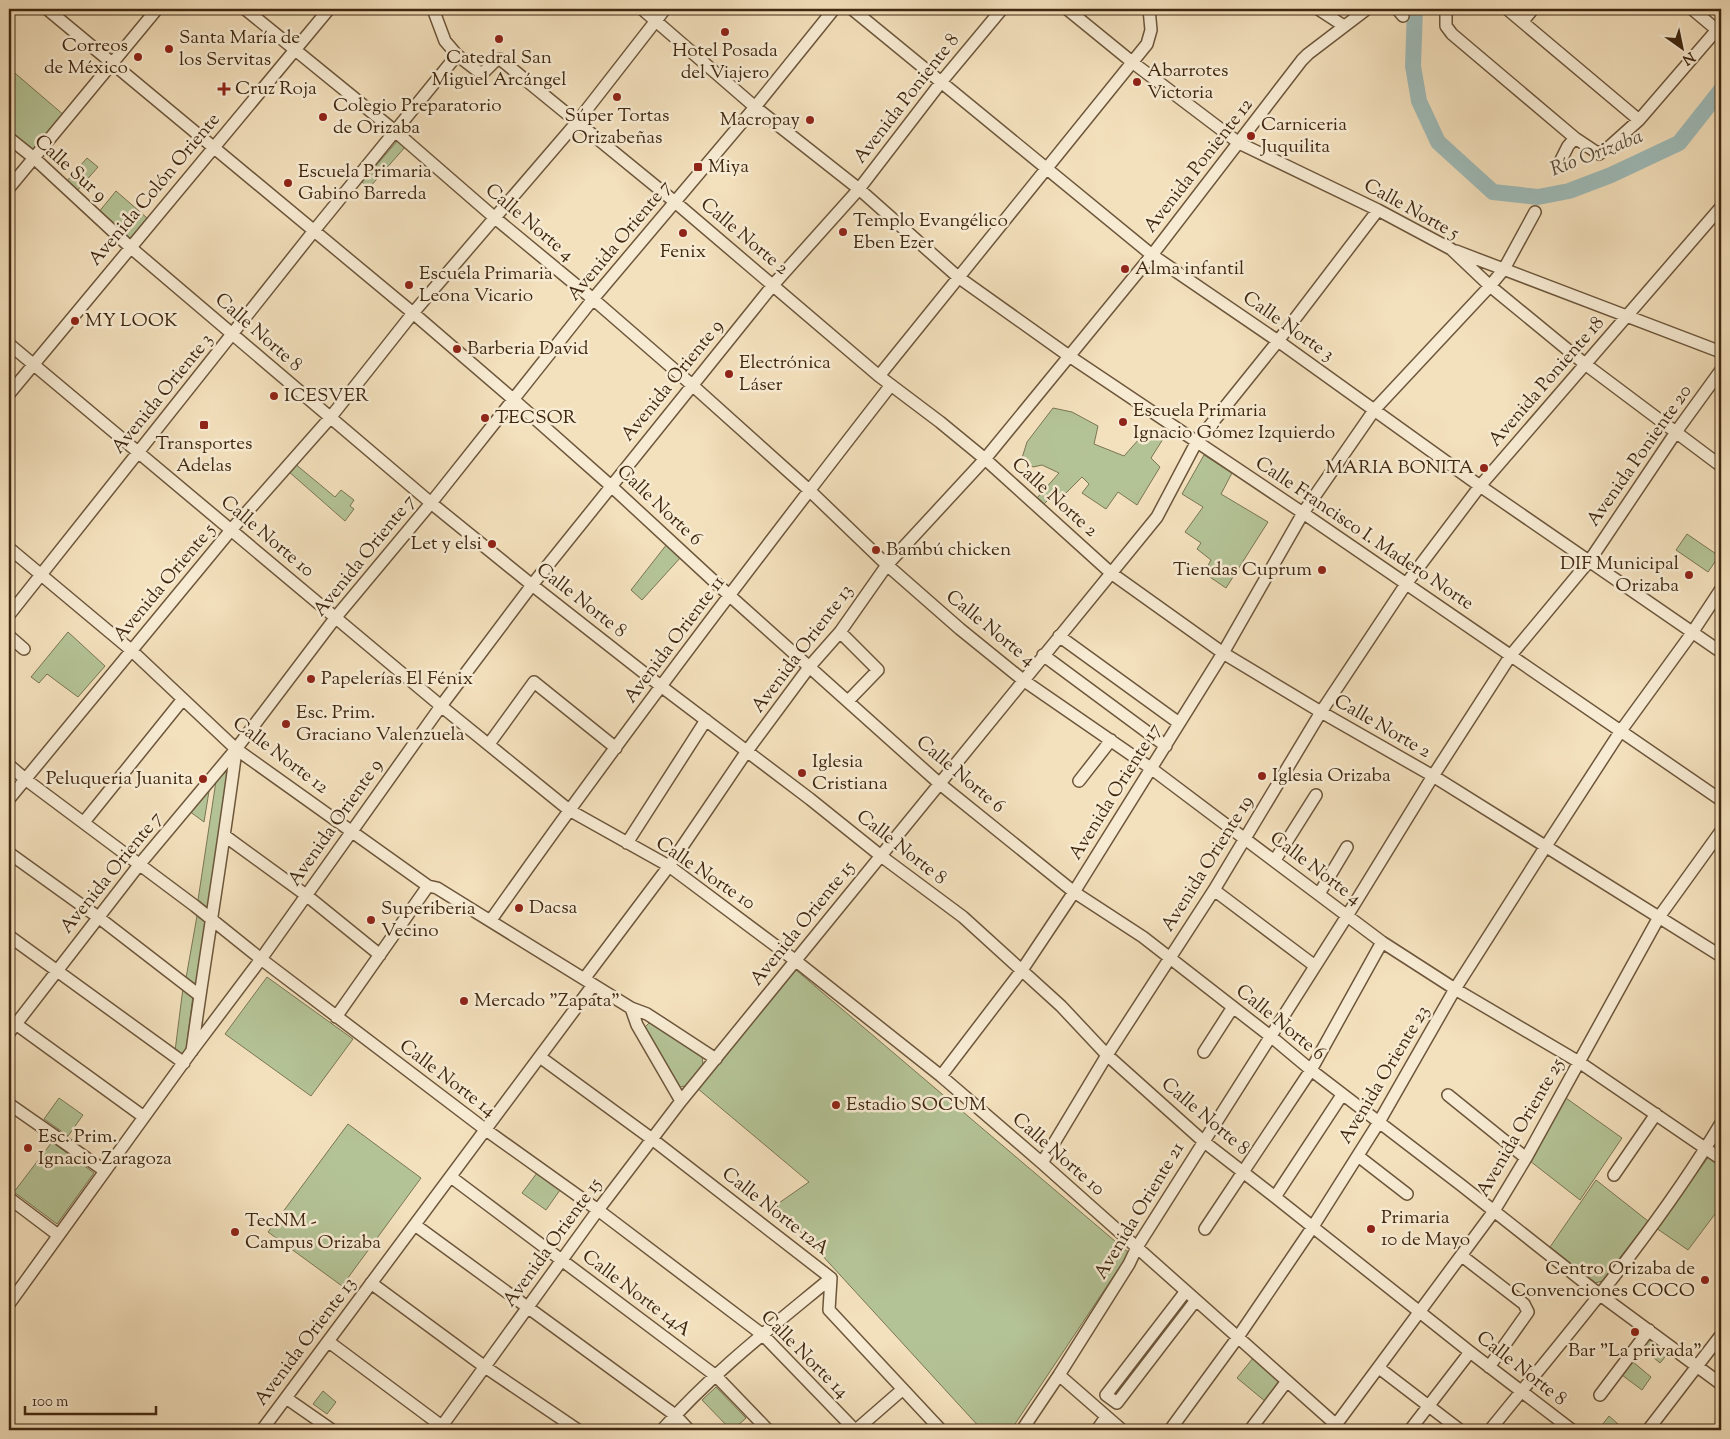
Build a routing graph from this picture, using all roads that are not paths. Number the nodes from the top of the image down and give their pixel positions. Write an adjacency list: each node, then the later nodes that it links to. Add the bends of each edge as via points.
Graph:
1 (47, 9): 25 (street, Calle Norte 6)
2 (157, 9): 25 (street)
3 (245, 9): 23 (street, Calle Norte 4)
4 (329, 9): 23 (street, Avenida Colón Oriente)
5 (433, 9): 24 (street, Calle Norte 2, via 445,41)
6 (642, 9): 20 (street, Calle Francisco I. Madero Norte)
7 (665, 9): 20 (street, Avenida Oriente 5)
8 (834, 9): 28 (street, Avenida Oriente 7)
9 (852, 9): 27 (street, Calle Norte 3)
10 (1002, 9): 27 (street, Avenida Poniente 8)
11 (1067, 9): 26 (street, Calle Norte 5)
12 (1149, 9): 26 (street, via 1150,37)
13 (1318, 9): 21 (street)
14 (1368, 9): 21 (street, Avenida Poniente 12)
15 (1446, 9): 33 (street, via 1446,26 1452,34)
16 (1507, 9): 19 (street)
17 (1533, 9): 19 (street)
18 (1692, 9): 22 (street)
19 (1521, 16): 29 (street)
20 (655, 21): 28 (street, Calle Francisco I. Madero Norte); 30 (street, Avenida Oriente 5)
21 (1344, 26): 34 (street, Avenida Poniente 12, via 1308,54)
22 (1719, 28): 29 (street)
23 (294, 50): 31 (street, Calle Norte 4); 35 (street, Avenida Colón Oriente)
24 (457, 55): 30 (street, Calle Norte 2, via 483,73 500,59); 31 (street, Avenida Oriente 3)
25 (112, 62): 35 (street, Calle Norte 6); 36 (street)
26 (1132, 62): 34 (street, Calle Norte 5); 38 (street)
27 (942, 81): 38 (street, Calle Norte 3); 40 (street, Avenida Poniente 8)
28 (756, 107): 40 (street, Calle Francisco I. Madero Norte); 41 (street, Avenida Oriente 7)
29 (1639, 120): 33 (street, via 1599,154)
30 (577, 122): 41 (street, Calle Norte 2); 45 (street, Avenida Oriente 5)
31 (396, 132): 45 (street, Calle Norte 4); 46 (street, Avenida Oriente 3)
32 (9, 138): 36 (street, Calle Sur 9)
33 (1575, 138): 37 (street)
34 (1239, 143): 43 (street, Calle Norte 5); 49 (street, Avenida Poniente 12)
35 (214, 148): 46 (street, Calle Norte 6); 47 (street, Avenida Colón Oriente)
36 (34, 158): 39 (street); 47 (street, Calle Sur 9)
37 (1558, 166)
38 (1047, 169): 49 (street, Calle Norte 3); 51 (street)
39 (9, 188)
40 (858, 189): 51 (street, Calle Francisco I. Madero Norte); 52 (street, Avenida Oriente 9)
41 (675, 202): 52 (street, Calle Norte 2); 54 (street, Avenida Oriente 7)
42 (1721, 207): 56 (street, Avenida Poniente 18)
43 (1378, 210): 48 (street, Calle Norte 5); 58 (street, Avenida Oriente 15)
44 (1535, 212): 50 (street, Avenida Oriente 17)
45 (495, 218): 54 (street, Calle Norte 4); 55 (street, Avenida Oriente 5)
46 (313, 232): 55 (street, Calle Norte 6); 57 (street, Avenida Oriente 3)
47 (130, 248): 57 (street, Calle Norte 8); 62 (street, Avenida Colón Oriente)
48 (1451, 250): 50 (street); 53 (street, Calle Norte 5)
49 (1152, 255): 58 (street, Calle Norte 3); 61 (street, Avenida Poniente 12)
50 (1504, 269): 53 (street, Avenida Oriente 17); 56 (street)
51 (958, 277): 61 (street, Calle Francisco I. Madero Norte); 65 (street)
52 (773, 285): 65 (street, Calle Norte 2); 66 (street, Avenida Oriente 9)
53 (1490, 286): 63 (street, Calle Norte 5); 70 (street, Avenida Oriente 17)
54 (593, 299): 66 (street, Calle Norte 4); 69 (street, Avenida Oriente 7)
55 (413, 313): 69 (street, Calle Norte 6); 71 (street, Avenida Oriente 5)
56 (1627, 317): 60 (street); 63 (street, Avenida Poniente 18)
57 (232, 334): 71 (street, Calle Norte 8); 74 (street, Avenida Oriente 3)
58 (1278, 341): 70 (street, Calle Norte 3); 73 (street, Avenida Oriente 15)
59 (9, 344): 62 (street, Calle Norte 10)
60 (1721, 352)
61 (1069, 356): 73 (street, Calle Francisco I. Madero Norte); 75 (street, Avenida Oriente 13)
62 (33, 364): 68 (street, Avenida Colón Oriente); 74 (street, Calle Norte 10)
63 (1586, 364): 72 (street, Calle Norte 5); 78 (street, Avenida Poniente 18)
64 (1721, 370): 72 (street, Avenida Poniente 20)
65 (879, 376): 67 (street, Calle Norte 2)
66 (692, 385): 77 (street, Avenida Oriente 9); 79 (street, Calle Norte 4)
67 (891, 385): 75 (street, Calle Norte 2); 79 (street, Avenida Oriente 11)
68 (9, 394)
69 (514, 400): 77 (street, Calle Norte 6); 80 (street, Avenida Oriente 7)
70 (1374, 409): 78 (street, Calle Norte 3); 81 (street, Avenida Oriente 17)
71 (330, 418): 80 (street, Calle Norte 8); 82 (street, Avenida Oriente 5)
72 (1676, 432): 76 (street, Calle Norte 5); 84 (street, Avenida Poniente 20)
73 (1196, 442): 81 (street, Calle Francisco I. Madero Norte); 86 (street, Avenida Oriente 15, via 1157,517)
74 (138, 452): 82 (street, Calle Norte 10); 87 (street, Avenida Oriente 3)
75 (985, 460): 85 (street, Avenida Oriente 13); 86 (street, Calle Norte 2)
76 (1721, 466)
77 (611, 486): 89 (street, Avenida Oriente 9); 91 (street, Calle Norte 6)
78 (1480, 486): 84 (street, Calle Norte 3); 88 (street, Avenida Poniente 18)
79 (809, 490): 85 (street, Calle Norte 4); 91 (street, Avenida Oriente 11)
80 (431, 503): 89 (street, Calle Norte 8); 93 (street, Avenida Oriente 7)
81 (1303, 513): 88 (street, Calle Francisco I. Madero Norte); 101 (street, Avenida Oriente 17)
82 (231, 530): 93 (street, Calle Norte 10); 99 (street, Avenida Oriente 5)
83 (9, 548): 87 (street, Calle Norte 12)
84 (1590, 560): 95 (street, Calle Norte 3); 103 (street, Avenida Poniente 20)
85 (887, 565): 94 (street, Avenida Oriente 13); 105 (street, Calle Norte 4)
86 (1111, 573): 97 (street, Avenida Oriente 15); 101 (street, Calle Norte 2)
87 (41, 576): 92 (street, Avenida Oriente 3); 99 (street, Calle Norte 12)
88 (1406, 584): 103 (street, Calle Francisco I. Madero Norte); 110 (street, Avenida Oriente 19)
89 (532, 585): 106 (street, Calle Norte 8); 109 (street, Avenida Oriente 9)
90 (1721, 589): 95 (street, Avenida Oriente 23)
91 (730, 596): 104 (street, Calle Norte 6); 106 (street, Avenida Oriente 11)
92 (9, 615)
93 (336, 617): 109 (street, Calle Norte 10); 118 (street, Avenida Oriente 7)
94 (840, 632): 104 (street, Avenida Oriente 13); 108 (street, via 878,670)
95 (1692, 633): 100 (street, Calle Norte 3); 113 (street, Avenida Oriente 23)
96 (9, 636): 98 (street)
97 (1059, 636): 102 (street, Avenida Oriente 15); 112 (street)
98 (24, 649)
99 (131, 650): 107 (street, Calle Norte 12); 123 (street, Avenida Oriente 5)
100 (1721, 652)
101 (1223, 653): 110 (street, Calle Norte 2); 112 (street, Avenida Oriente 17)
102 (1043, 655): 105 (street, Avenida Oriente 15); 116 (street)
103 (1512, 655): 113 (street, Calle Francisco I. Madero Norte); 122 (street, Avenida Oriente 21)
104 (810, 666): 108 (street, Calle Norte 6); 119 (street, Avenida Oriente 13)
105 (1023, 680): 114 (street, Calle Norte 4); 125 (street, Avenida Oriente 15)
106 (662, 686): 111 (street, Calle Norte 8); 117 (street, Avenida Oriente 11)
107 (183, 699): 118 (street, Calle Norte 12); 130 (street)
108 (848, 701): 125 (street, Calle Norte 6)
109 (441, 706): 115 (street, Calle Norte 10); 131 (street, Avenida Oriente 9)
110 (1321, 712): 122 (street, Calle Norte 2); 134 (street, Avenida Oriente 19)
111 (706, 720): 119 (street, Calle Norte 8); 135 (street)
112 (1180, 723): 116 (street, Avenida Oriente 17)
113 (1620, 732): 128 (street, Calle Francisco I. Madero Norte); 136 (street, Avenida Oriente 23)
114 (1111, 740): 121 (street, Calle Norte 4); 124 (street)
115 (489, 744): 117 (street, via 534,682); 129 (street, Calle Norte 10)
116 (1166, 746): 121 (street, Avenida Oriente 17)
117 (616, 748): 129 (street, Avenida Oriente 11)
118 (236, 749): 131 (street, Calle Norte 12); 133 (street); 141 (street, Avenida Oriente 7)
119 (747, 751): 139 (street, Calle Norte 8); 142 (street, Avenida Oriente 13)
120 (9, 765): 123 (street, Calle Norte 14)
121 (1152, 770): 134 (street, Calle Norte 4); 145 (street, Avenida Oriente 17)
122 (1433, 776): 136 (street, Calle Norte 2); 149 (street, Avenida Oriente 21)
123 (25, 779): 127 (street, Avenida Oriente 5); 130 (street, Calle Norte 14)
124 (1079, 782)
125 (940, 784): 139 (street, Avenida Oriente 15); 145 (street, Calle Norte 6)
126 (1316, 795): 140 (street)
127 (9, 799)
128 (1721, 800)
129 (569, 810): 135 (street, Calle Norte 10); 152 (street, Avenida Oriente 11)
130 (84, 822): 141 (street, Calle Norte 14)
131 (352, 830): 143 (street, Calle Norte 12); 147 (street, Avenida Oriente 9)
132 (1721, 831): 150 (street, Avenida Oriente 25)
133 (225, 836): 147 (street); 151 (street)
134 (1244, 839): 140 (street, Calle Norte 4); 144 (street, Avenida Oriente 19)
135 (627, 844): 142 (street, Calle Norte 10)
136 (1546, 846): 150 (street, Calle Norte 2); 164 (street, Avenida Oriente 23)
137 (1347, 848): 146 (street)
138 (9, 853): 148 (street)
139 (881, 856): 159 (street, Avenida Oriente 15); 161 (street, Calle Norte 8, via 963,917)
140 (1275, 860): 146 (street, Calle Norte 4)
141 (138, 864): 148 (street, Avenida Oriente 7); 151 (street, Calle Norte 14)
142 (669, 866): 159 (street, Calle Norte 10); 163 (street, Avenida Oriente 13)
143 (428, 886): 152 (street, Calle Norte 12, via 437,888); 155 (street)
144 (1214, 890): 157 (street, Avenida Oriente 19); 160 (street)
145 (1074, 892): 157 (street, Calle Norte 6); 161 (street, Avenida Oriente 17)
146 (1319, 894): 149 (street, Calle Norte 4)
147 (306, 896): 155 (street); 158 (street, Avenida Oriente 9)
148 (98, 916): 162 (street, Avenida Oriente 7); 165 (street)
149 (1347, 916): 154 (street, Calle Norte 4); 160 (street, Avenida Oriente 21)
150 (1659, 916): 156 (street, Calle Norte 2); 178 (street, Avenida Oriente 25)
151 (211, 919): 158 (street, Calle Norte 14); 165 (street)
152 (491, 920): 163 (street, Calle Norte 12)
153 (9, 936): 162 (street)
154 (1382, 942): 164 (street, Calle Norte 4); 180 (street)
155 (380, 955): 169 (street)
156 (1721, 956)
157 (1170, 958): 166 (street, Calle Norte 6); 175 (street, Avenida Oriente 19)
158 (261, 959): 169 (street, Calle Norte 14); 173 (street, Avenida Oriente 9)
159 (796, 961): 177 (street, Avenida Oriente 15); 181 (street, Calle Norte 10)
160 (1315, 966): 172 (street, Avenida Oriente 21)
161 (1022, 970): 175 (street, Calle Norte 8); 181 (street, Avenida Oriente 17)
162 (57, 971): 170 (street, Avenida Oriente 7); 179 (street)
163 (588, 982): 167 (street, Calle Norte 12); 176 (street, Avenida Oriente 13)
164 (1455, 989): 178 (street, Calle Norte 4); 188 (street, Avenida Oriente 23)
165 (200, 995): 173 (street)
166 (1233, 1007): 172 (street, Calle Norte 6); 174 (street)
167 (631, 1008): 168 (street, Calle Norte 12); 171 (street)
168 (647, 1014): 171 (street); 177 (street, Calle Norte 12)
169 (336, 1017): 190 (street, Calle Norte 14)
170 (11, 1025): 187 (street)
171 (637, 1025): 184 (street)
172 (1270, 1036): 180 (street, Calle Norte 6); 192 (street, Avenida Oriente 21)
173 (191, 1052): 179 (street, Avenida Oriente 9)
174 (1204, 1052)
175 (1107, 1055): 192 (street, Calle Norte 8); 197 (street, Avenida Oriente 19)
176 (540, 1057): 190 (street, Avenida Oriente 13); 191 (street, Calle Norte 12A)
177 (716, 1059): 184 (street, Avenida Oriente 15)
178 (1579, 1062): 186 (street, Calle Norte 4); 195 (street, Avenida Oriente 25)
179 (184, 1063): 187 (street, Avenida Oriente 9)
180 (1310, 1070): 182 (street, Calle Norte 6); 199 (street)
181 (941, 1076): 197 (street, Calle Norte 10)
182 (1342, 1095): 188 (street, Calle Norte 6); 203 (street)
183 (1448, 1096): 195 (street)
184 (681, 1101): 191 (street, Avenida Oriente 15)
185 (9, 1104): 198 (street)
186 (1656, 1114): 193 (street, Calle Norte 4); 200 (street)
187 (144, 1117): 198 (street, Avenida Oriente 9)
188 (1379, 1122): 194 (street, Avenida Oriente 23); 206 (street, Calle Norte 6)
189 (1721, 1123): 193 (street)
190 (486, 1130): 201 (street, Avenida Oriente 13); 205 (street, Calle Norte 14)
191 (652, 1139): 205 (street, Avenida Oriente 15); 214 (street, Calle Norte 12A)
192 (1203, 1142): 199 (street, Calle Norte 8); 211 (street, Avenida Oriente 21)
193 (1706, 1148): 196 (street, Calle Norte 4); 217 (street)
194 (1358, 1156): 202 (street); 208 (street, Avenida Oriente 23)
195 (1526, 1158): 206 (street, Avenida Oriente 25)
196 (1721, 1159)
197 (1042, 1163): 211 (street, Calle Norte 10)
198 (104, 1171): 210 (street, Avenida Oriente 9)
199 (1244, 1172): 203 (street, Calle Norte 8); 209 (street)
200 (1614, 1175)
201 (451, 1177): 207 (street, Avenida Oriente 13); 213 (street, Calle Norte 14A)
202 (1407, 1194)
203 (1276, 1197): 208 (street, Calle Norte 8)
204 (9, 1198): 210 (street)
205 (598, 1210): 213 (street, Avenida Oriente 15); 223 (street, Calle Norte 14)
206 (1494, 1211): 212 (street, Avenida Oriente 25); 217 (street, Calle Norte 6)
207 (415, 1225): 215 (street, Avenida Oriente 13); 220 (street)
208 (1312, 1228): 221 (street, Calle Norte 8); 225 (street, Avenida Oriente 23)
209 (1205, 1229)
210 (58, 1235): 218 (street, Avenida Oriente 9)
211 (1137, 1247): 216 (street, Calle Norte 10); 234 (street, Avenida Oriente 21)
212 (1462, 1256): 221 (street, Avenida Oriente 25); 232 (street, via 1524,1304 1528,1312)
213 (562, 1259): 220 (street, Avenida Oriente 15); 235 (street, Calle Norte 14A)
214 (831, 1278): 223 (street); 238 (street, Calle Norte 12A, via 829,1310)
215 (371, 1283): 226 (street, Avenida Oriente 13); 231 (street)
216 (1186, 1291): 219 (street, Calle Norte 10); 227 (street)
217 (1600, 1294): 222 (street, Calle Norte 6); 239 (street)
218 (10, 1299)
219 (1196, 1300): 225 (street, Calle Norte 10); 229 (street)
220 (528, 1308): 231 (street, Avenida Oriente 15); 243 (street)
221 (1420, 1313): 228 (street, Calle Norte 8); 233 (street, Avenida Oriente 25)
222 (1649, 1330): 230 (street, Calle Norte 6); 240 (street)
223 (763, 1335): 235 (street); 253 (street, Calle Norte 14)
224 (1721, 1335): 230 (street)
225 (1238, 1337): 236 (street, Calle Norte 10); 258 (street, Avenida Oriente 23)
226 (328, 1342): 241 (street, Avenida Oriente 13); 245 (street)
227 (1141, 1350): 229 (street); 229 (street, via 1106,1395 1117,1403)
228 (1470, 1352): 232 (street, Calle Norte 8); 242 (street)
229 (1152, 1357)
230 (1698, 1366): 237 (street, Calle Norte 6); 264 (street)
231 (485, 1367): 245 (street, Avenida Oriente 15); 249 (street)
232 (1489, 1367): 239 (street, Calle Norte 8)
233 (1379, 1368): 242 (street); 246 (street, Avenida Oriente 25)
234 (1059, 1375): 244 (street); 255 (street, Avenida Oriente 21)
235 (716, 1376): 243 (street); 252 (street, Calle Norte 14A)
236 (1287, 1382): 246 (street, Calle Norte 10); 259 (street)
237 (1721, 1384)
238 (903, 1389): 253 (street); 254 (street, Calle Norte 12A)
239 (1521, 1392): 262 (street); 263 (street, Calle Norte 8)
240 (1600, 1395)
241 (286, 1398): 247 (street, Avenida Oriente 13); 248 (street)
242 (1430, 1406): 260 (street); 261 (street)
243 (675, 1415): 250 (street); 251 (street)
244 (1106, 1417): 256 (street); 257 (street)
245 (443, 1429)
246 (1337, 1429)
247 (262, 1430)
248 (332, 1430)
249 (578, 1430)
250 (662, 1430)
251 (689, 1430)
252 (768, 1430)
253 (855, 1430)
254 (941, 1430)
255 (1022, 1430)
256 (1097, 1430)
257 (1122, 1430)
258 (1170, 1430)
259 (1250, 1430)
260 (1410, 1430)
261 (1460, 1430)
262 (1490, 1430)
263 (1572, 1430)
264 (1648, 1430)

